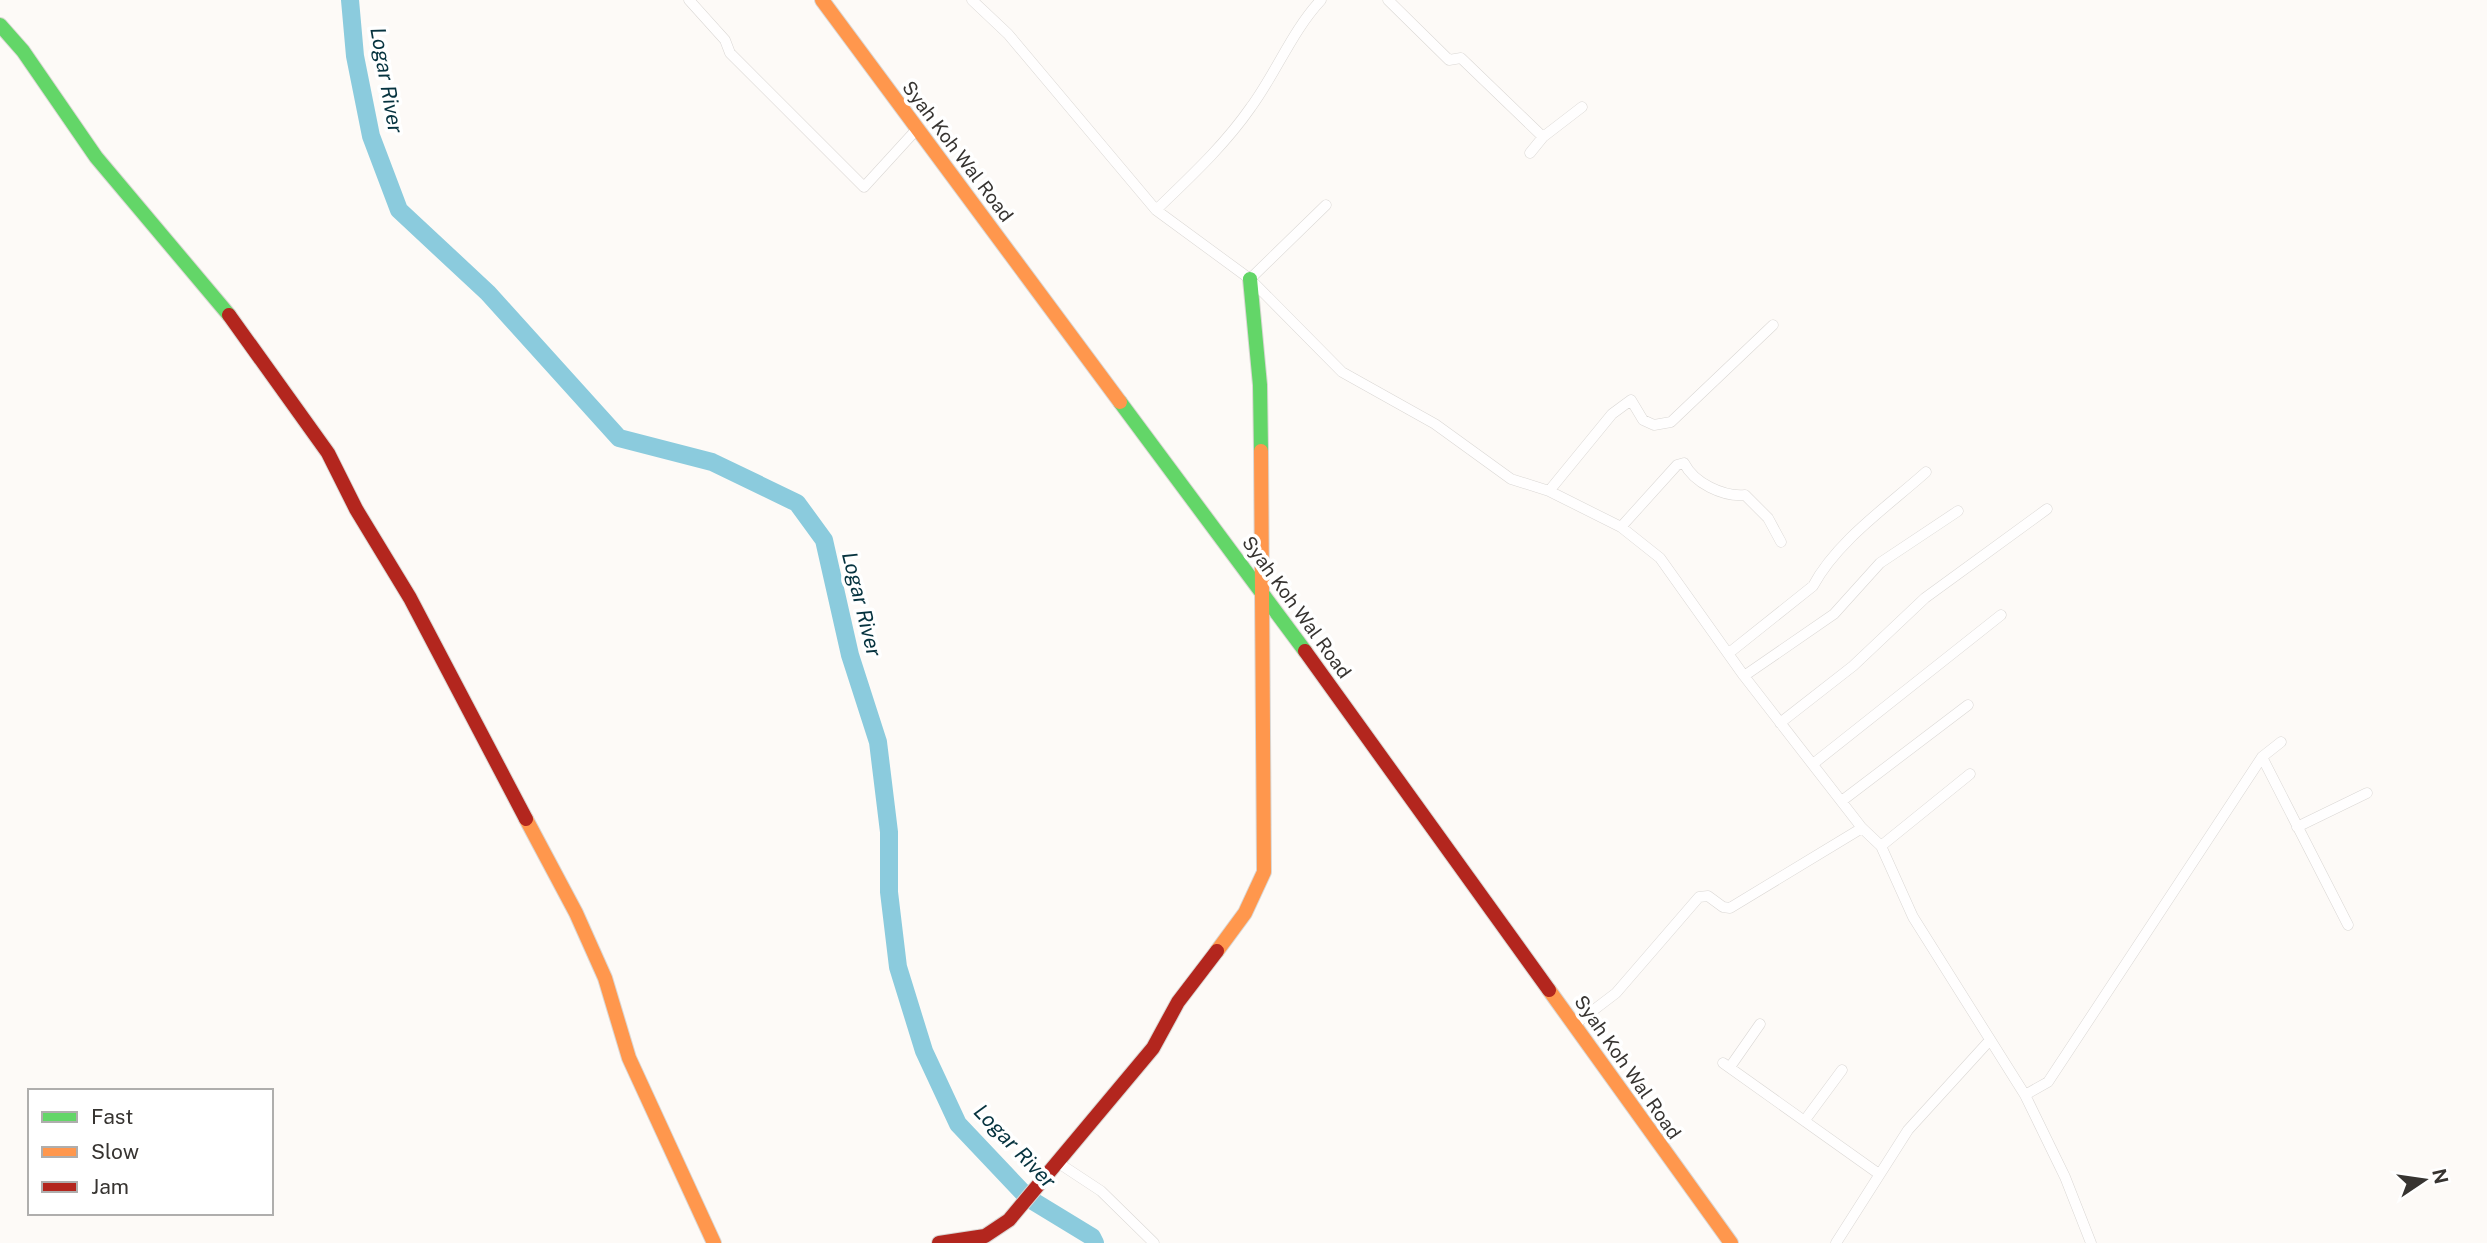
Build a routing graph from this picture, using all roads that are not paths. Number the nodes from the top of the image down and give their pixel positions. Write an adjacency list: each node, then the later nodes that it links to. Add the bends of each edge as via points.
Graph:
1 (689, 0): 8 (street, via 725,40 730,53 864,187)
2 (822, 0): 8 (street, Syah Koh Wal Road)
3 (972, 0): 12 (street, via 1008,34)
4 (1321, 0): 12 (street, via 1251,107 1211,156)
5 (1388, 0): 9 (street, via 1449,61 1461,58)
6 (0, 25): 45 (street, via 96,157 235,322 328,453 576,913 605,978 629,1058)
7 (1582, 107): 9 (street)
8 (918, 129): 21 (street, Syah Koh Wal Road)
9 (1543, 136): 10 (street)
10 (1530, 153)
11 (1326, 205): 13 (street)
12 (1156, 210): 13 (street)
13 (1250, 279): 16 (street, via 1342,372 1435,424 1511,479); 21 (street, via 1260,385)
14 (1773, 325): 16 (street, via 1671,422 1654,425 1643,419 1631,400 1612,414)
15 (1926, 472): 23 (street, via 1848,541 1813,586)
16 (1549, 491): 19 (street)
17 (2047, 509): 26 (street, via 1925,598 1853,666)
18 (1958, 511): 24 (street, via 1880,563 1834,614)
19 (1621, 527): 20 (street, via 1677,465 1684,463 1689,474 1729,496 1745,495 1768,518); 23 (street, via 1660,558)
20 (1782, 542)
21 (1263, 593): 37 (street, Syah Koh Wal Road); 43 (street, via 1264,872 1245,913 1178,1002 1153,1048)
22 (2001, 615): 29 (street)
23 (1729, 653): 24 (street)
24 (1744, 676): 26 (street)
25 (1968, 705): 32 (street)
26 (1780, 723): 29 (street)
27 (2281, 742): 28 (street)
28 (2262, 758): 33 (street); 41 (street, via 2048,1082)
29 (1813, 764): 32 (street)
30 (1970, 774): 35 (street)
31 (2367, 793): 33 (street)
32 (1843, 800): 34 (street)
33 (2297, 827): 36 (street)
34 (1862, 828): 35 (street); 37 (street, via 1730,908 1708,896 1699,897 1616,993)
35 (1881, 846): 39 (street, via 1913,916)
36 (2348, 925)
37 (1574, 1024): 48 (street, Syah Koh Wal Road)
38 (1760, 1024): 42 (street, via 1727,1065)
39 (1990, 1040): 41 (street); 44 (street, via 1908,1130)
40 (1842, 1070): 42 (street)
41 (2025, 1095): 50 (street)
42 (1805, 1119): 44 (street)
43 (1057, 1162): 46 (street, via 997,1232 978,1240); 47 (street, via 1101,1191)
44 (1880, 1174): 49 (street)
45 (714, 1243)
46 (939, 1243)
47 (1154, 1243)
48 (1731, 1243)
49 (1836, 1243)
50 (2091, 1243)

